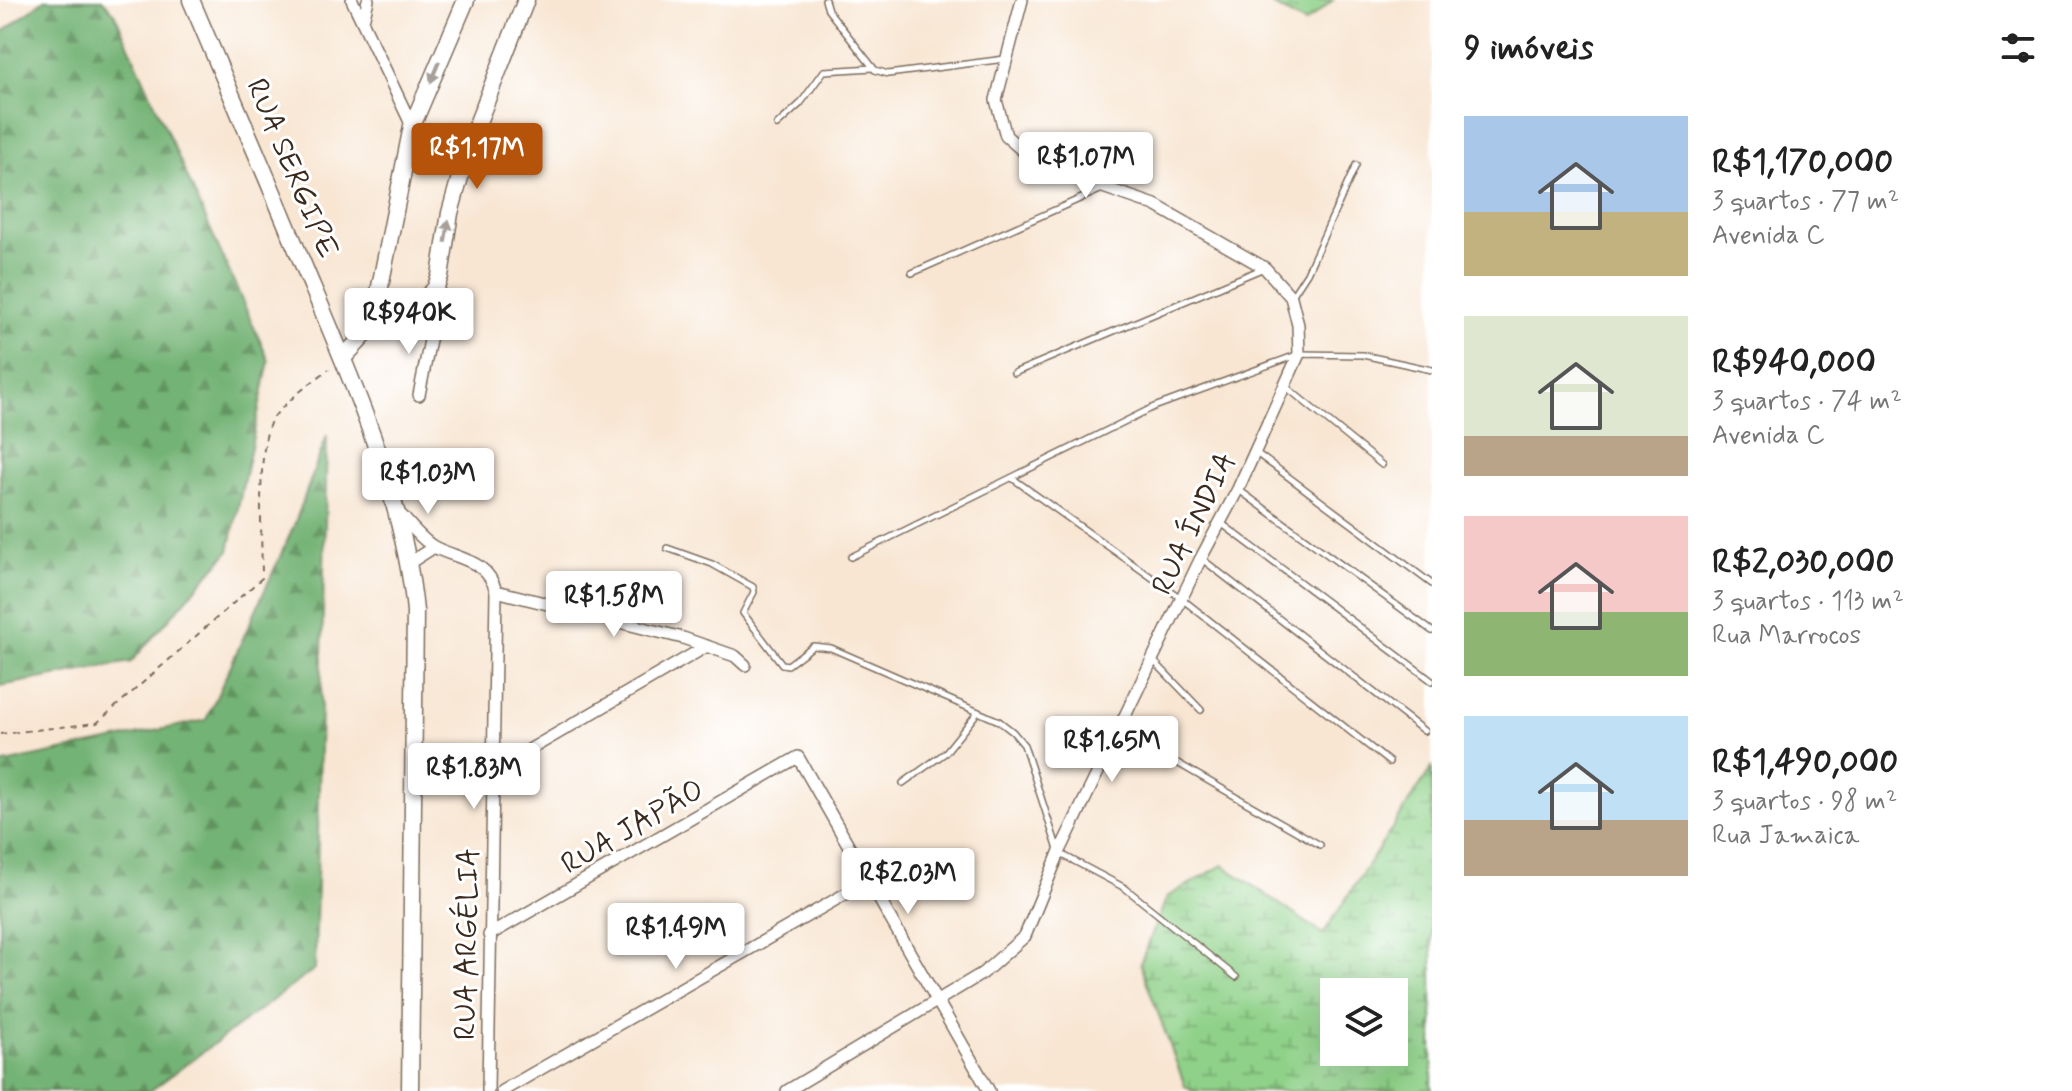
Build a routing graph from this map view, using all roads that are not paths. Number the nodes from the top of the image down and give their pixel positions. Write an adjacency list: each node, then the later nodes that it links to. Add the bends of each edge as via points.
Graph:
1 (191, 0): 21 (main road, RUA SERGIPE)
2 (352, 0): 8 (street)
3 (368, 0): 8 (street)
4 (466, 0): 12 (main road, one-way to 12)
5 (526, 0): 18 (main road, one-way to 5, via 440,276 469,145)
6 (825, 0): 10 (lane)
7 (1022, 0): 9 (street)
8 (363, 22): 12 (street)
9 (1006, 59): 10 (lane, via 888,74); 14 (street, via 996,100 1006,136 1039,165)
10 (874, 68): 11 (lane, via 824,71)
11 (777, 125)
12 (412, 126): 19 (main road)
13 (1356, 165): 17 (lane)
14 (1105, 188): 15 (street, via 1155,205); 16 (lane)
15 (1265, 268): 17 (street); 23 (lane)
16 (912, 273)
17 (1291, 297): 20 (street, RUA ÍNDIA)
18 (421, 303): 19 (main road); 25 (street, via 434,307 435,315)
19 (372, 327): 21 (main road)
20 (1299, 354): 22 (lane, via 1363,355); 24 (street, RUA ÍNDIA); 28 (lane, via 1154,407)
21 (343, 358): 30 (main road, RUA SERGIPE)
22 (1432, 370)
23 (1014, 373)
24 (1285, 385): 26 (street, RUA ÍNDIA); 27 (lane)
25 (419, 395)
26 (1255, 452): 29 (street, RUA ÍNDIA); 37 (lane)
27 (1382, 465)
28 (1012, 478): 34 (lane); 39 (lane)
29 (1238, 489): 31 (street, RUA ÍNDIA); 40 (lane)
30 (397, 511): 32 (street); 36 (main road, RUA SERGIPE)
31 (1220, 522): 35 (street, RUA ÍNDIA); 44 (lane)
32 (434, 547): 36 (street); 38 (street, via 486,570)
33 (667, 548): 46 (lane, via 712,564 753,587 743,613 782,664 813,646 831,648)
34 (851, 557)
35 (1201, 558): 39 (street, RUA ÍNDIA); 48 (lane)
36 (409, 563): 58 (main road, RUA SERGIPE, via 415,611)
37 (1432, 584)
38 (496, 591): 41 (street); 50 (street, RUA ARGÉLIA)
39 (1182, 599): 42 (street, RUA ÍNDIA); 49 (lane)
40 (1432, 631)
41 (707, 646): 43 (street); 50 (street)
42 (1153, 659): 45 (lane); 47 (street, RUA ÍNDIA)
43 (745, 665)
44 (1432, 681)
45 (1201, 710)
46 (978, 712): 51 (lane, via 945,753); 53 (lane, via 1013,732 1024,745)
47 (1119, 729): 52 (lane); 53 (street, RUA ÍNDIA)
48 (1424, 731)
49 (1389, 762)
50 (493, 771): 55 (street, RUA ARGÉLIA)
51 (903, 783)
52 (1320, 845)
53 (1059, 853): 56 (lane, via 1125,888); 57 (street, RUA ÍNDIA, via 1025,936 983,973)
54 (868, 881): 55 (street, RUA JAPÃO, via 798,757); 57 (street); 60 (street)
55 (489, 935): 59 (street, RUA ARGÉLIA)
56 (1236, 977)
57 (937, 1001): 61 (street, RUA ÍNDIA); 62 (street)
58 (410, 1091)
59 (488, 1091)
60 (502, 1091)
61 (787, 1091)
62 (989, 1091)

